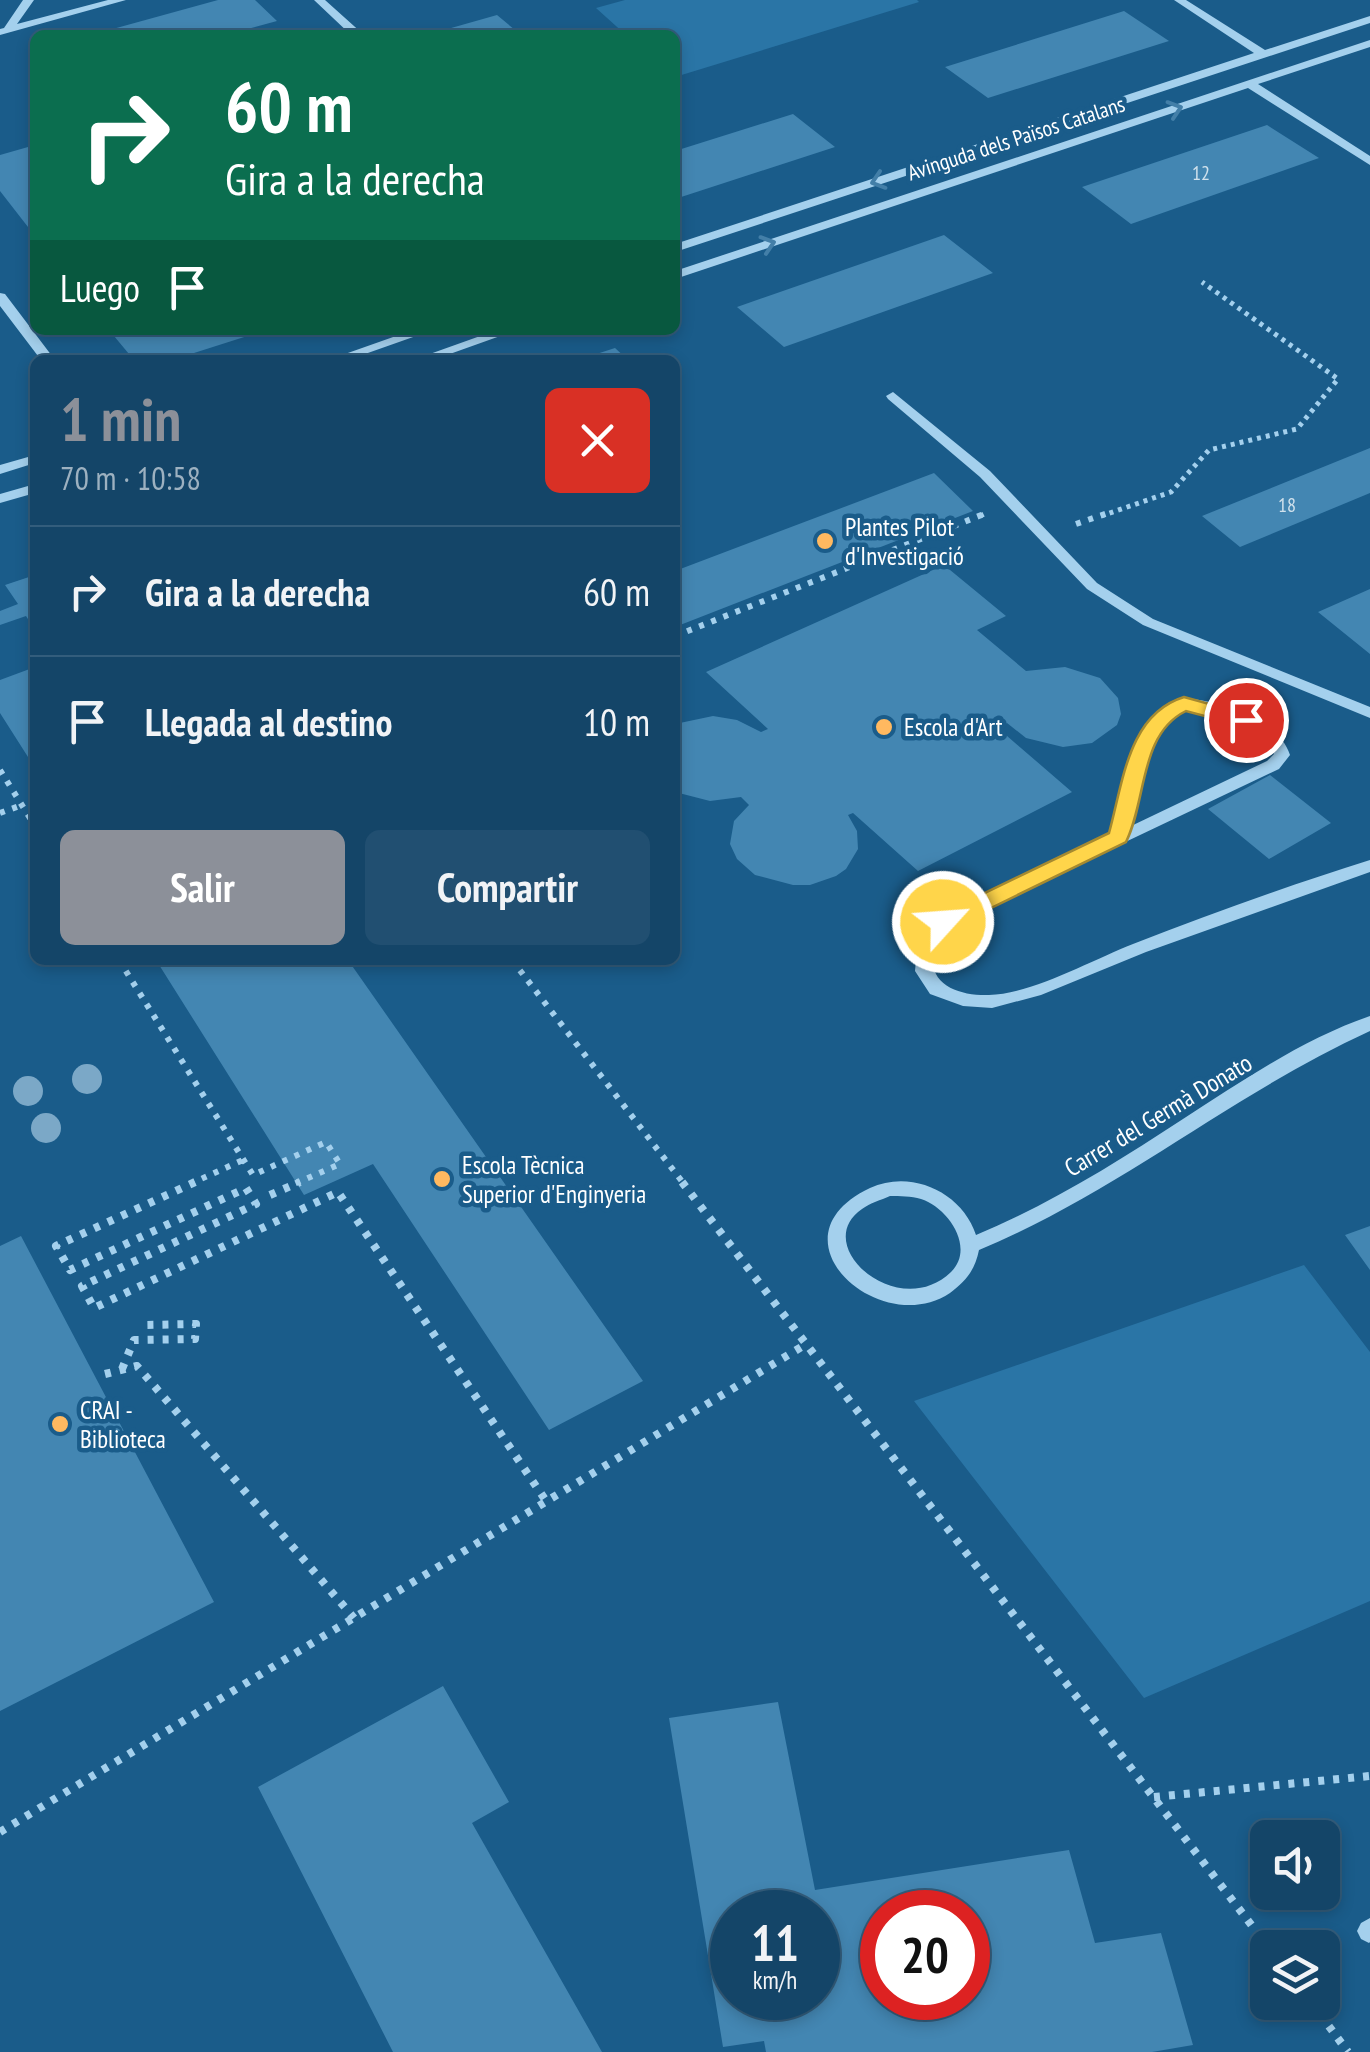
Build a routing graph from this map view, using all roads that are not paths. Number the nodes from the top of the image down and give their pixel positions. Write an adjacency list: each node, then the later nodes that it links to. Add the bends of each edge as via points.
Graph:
1 (29, 0): 7 (street)
2 (121, 0): 7 (street)
3 (320, 0): 6 (street)
4 (1179, 0): 9 (street)
5 (1370, 19): 9 (street, Avinguda dels Països Catalans)
6 (353, 30)
7 (4, 31)
8 (1370, 43): 10 (street, Avinguda dels Països Catalans)
9 (1263, 54): 12 (street, Avinguda dels Països Catalans, one-way to 12)
10 (1250, 84): 11 (street); 13 (street, Avinguda dels Països Catalans, one-way to 10)
11 (1370, 161)
12 (680, 246)
13 (680, 273)
14 (0, 297): 17 (street)
15 (411, 335): 18 (street)
16 (495, 335): 19 (street)
17 (44, 355)
18 (350, 355)
19 (435, 355)
20 (892, 396): 25 (street, via 1013,502 1092,586 1148,622)
21 (30, 461): 22 (street)
22 (0, 470)
23 (30, 490): 24 (street)
24 (0, 499)
25 (1370, 712)
26 (1118, 837): 26 (street, via 1272,765 1282,755 1280,746 1246,720 1215,709 1184,704 1164,714 1143,749); 27 (street, via 943,922 926,949 924,971 936,989 992,1002 1040,989)
27 (1370, 866)
28 (1370, 1023): 29 (street, Carrer del Germà Donato, via 1250,1087 1023,1226)
29 (971, 1245): 29 (street, via 958,1214 908,1189 888,1188 853,1203 836,1231 843,1266 858,1282 898,1297 941,1290 957,1278)

